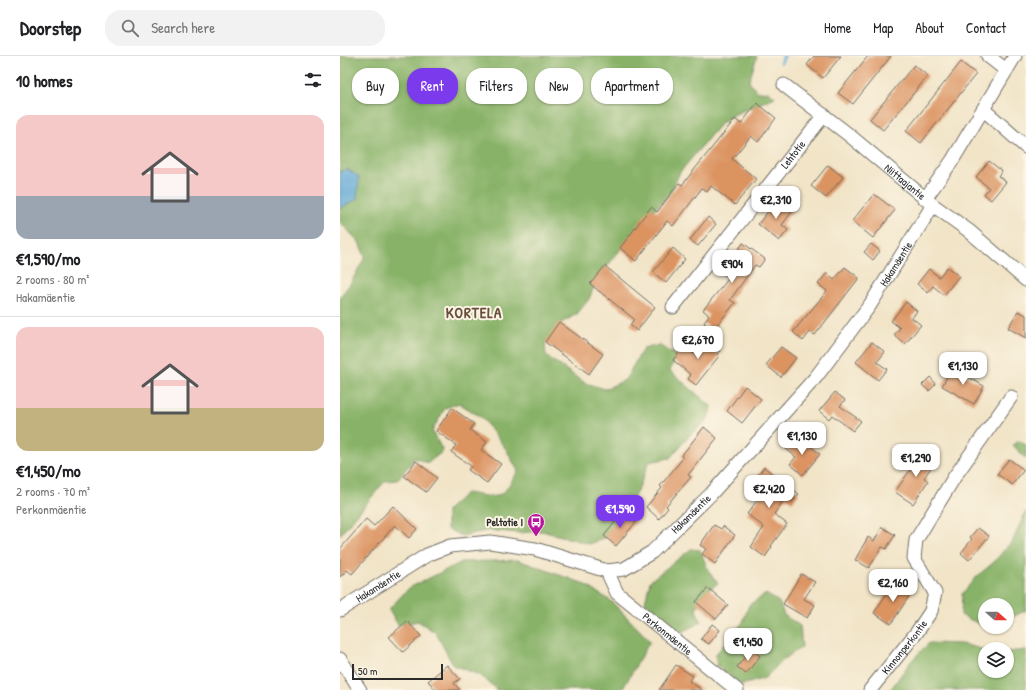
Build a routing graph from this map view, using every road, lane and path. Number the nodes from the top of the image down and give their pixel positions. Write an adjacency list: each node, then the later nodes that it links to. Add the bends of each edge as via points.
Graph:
1 (988, 56): 3 (street)
2 (1015, 56): 3 (street, Hakamäentie)
3 (1006, 70): 5 (street, Hakamäentie)
4 (784, 86): 6 (street, Niittaajantie)
5 (984, 110): 7 (street); 8 (street, Hakamäentie)
6 (824, 116): 8 (street, Niittaajantie); 10 (street, Lehtotie)
7 (1026, 147)
8 (929, 202): 9 (street, Niittaajantie, via 969,231); 12 (street, Hakamäentie, via 870,305 816,377 711,494 652,552 624,569)
9 (1026, 280)
10 (673, 308)
11 (1011, 397): 17 (street, Kinnonperkontie, via 955,476 916,540 914,558 935,593 931,611 918,632)
12 (607, 571): 13 (street, Hakamäentie, via 535,550 490,542 450,546 427,555); 16 (street, Perkonmäentie, via 617,593)
13 (340, 610)
14 (340, 659): 15 (street)
15 (360, 690)
16 (737, 690)
17 (870, 690)

